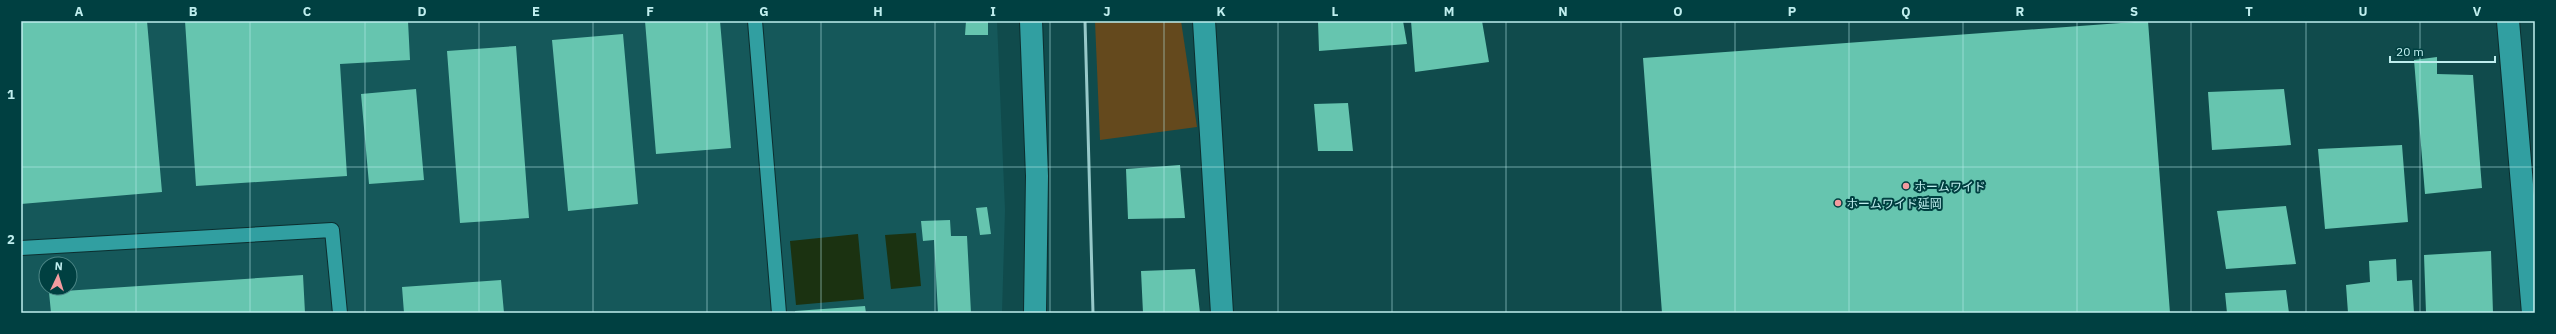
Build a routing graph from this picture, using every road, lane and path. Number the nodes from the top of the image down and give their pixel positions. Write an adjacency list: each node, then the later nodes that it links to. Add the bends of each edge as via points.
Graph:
1 (755, 21): 7 (lane)
2 (1031, 21): 8 (street, via 1037,176)
3 (1204, 21): 9 (street)
4 (2508, 21): 10 (street)
5 (21, 248): 6 (lane, via 332,230)
6 (340, 313)
7 (779, 313)
8 (1034, 313)
9 (1222, 313)
10 (2533, 313)

